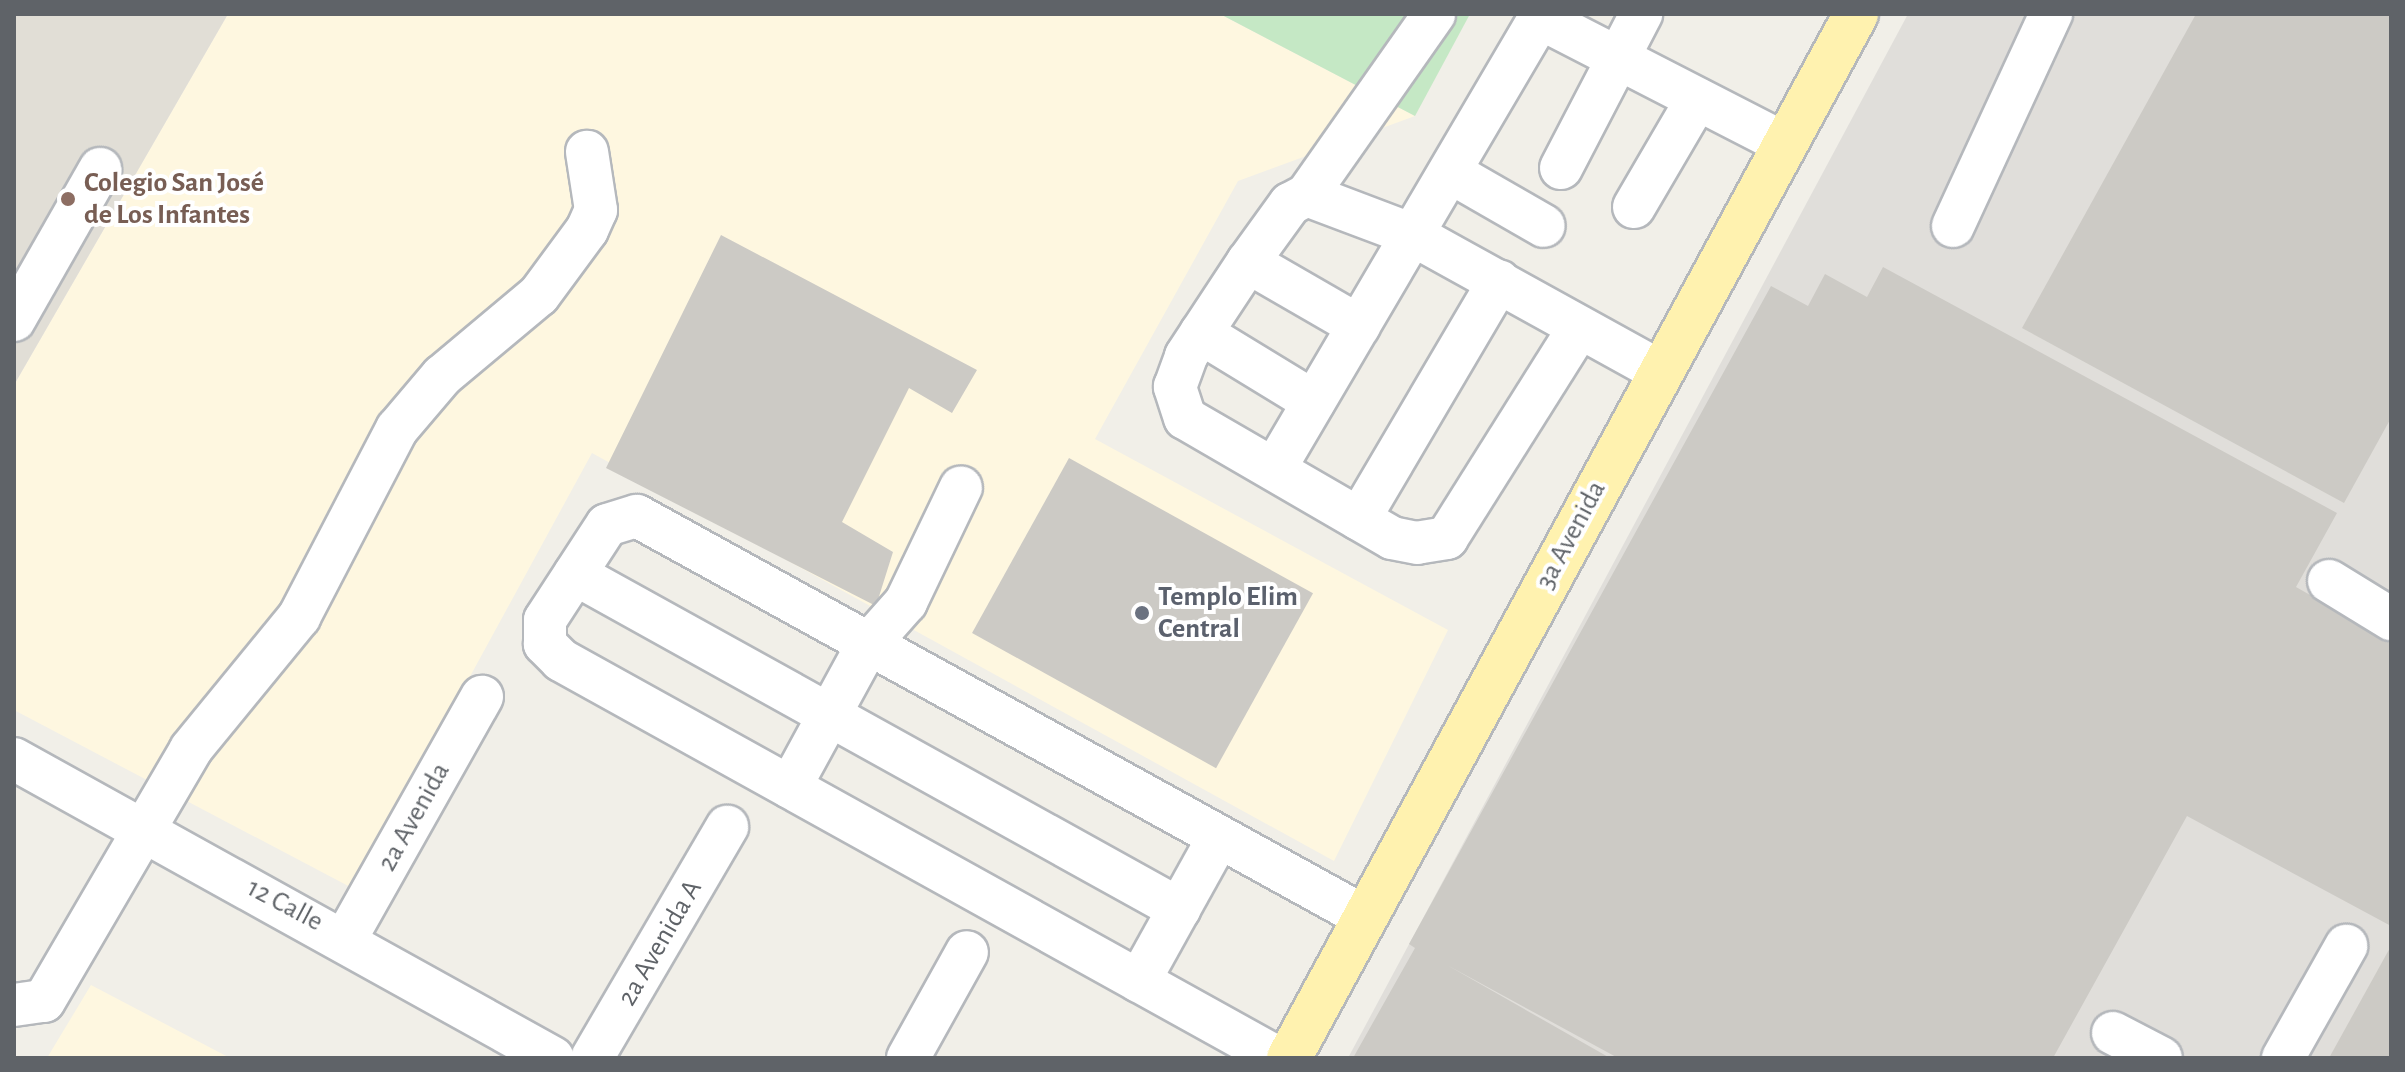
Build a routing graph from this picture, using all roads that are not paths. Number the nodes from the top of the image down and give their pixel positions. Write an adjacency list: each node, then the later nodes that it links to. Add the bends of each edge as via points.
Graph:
1 (1434, 14): 13 (street)
2 (1641, 14): 6 (street)
3 (1856, 14): 8 (main road, 3a Avenida)
4 (2051, 14): 16 (street)
5 (1541, 16): 6 (street); 12 (street)
6 (1616, 56): 7 (street); 10 (street)
7 (1697, 99): 8 (street); 14 (street)
8 (1783, 143): 24 (main road, 3a Avenida)
9 (587, 152): 38 (street, via 596,210 587,230 539,295 442,376 397,429 299,617 191,749)
10 (1561, 168)
11 (100, 169): 20 (street)
12 (1450, 172): 15 (street); 17 (street)
13 (1307, 195): 17 (street); 18 (street, via 1290,204)
14 (1634, 207)
15 (1544, 226)
16 (1953, 226)
17 (1413, 235): 19 (street); 21 (street)
18 (1248, 262): 21 (street); 23 (street)
19 (1499, 281): 22 (street); 28 (street)
20 (14, 320)
21 (1359, 326): 25 (street)
22 (1579, 328): 24 (street); 28 (street, via 1447,538 1392,538)
23 (1201, 333): 25 (street); 26 (street, via 1175,387 1185,418)
24 (1659, 371): 41 (main road, 3a Avenida)
25 (1314, 402): 26 (street)
26 (1275, 468): 28 (street)
27 (961, 487): 32 (street, via 906,602)
28 (1359, 519)
29 (575, 574): 32 (street, via 607,525 637,516); 34 (street); 36 (street, via 545,620 545,644)
30 (2329, 581): 31 (street)
31 (2391, 619)
32 (867, 646): 34 (street); 39 (street)
33 (482, 697): 42 (street, 2a Avenida)
34 (829, 715): 36 (street); 40 (street)
35 (14, 759): 38 (street, 12 Calle)
36 (790, 787): 45 (street)
37 (727, 827): 50 (street, 2a Avenida A)
38 (147, 831): 42 (street, 12 Calle); 46 (street, via 44,1001)
39 (1217, 840): 40 (street); 41 (street)
40 (1179, 909): 45 (street)
41 (1365, 917): 53 (main road, 3a Avenida)
42 (346, 938): 49 (street, 12 Calle)
43 (2346, 946): 54 (street)
44 (967, 952): 51 (street)
45 (1139, 981): 52 (street)
46 (14, 1005)
47 (2113, 1033): 48 (street)
48 (2152, 1056)
49 (553, 1058)
50 (592, 1058)
51 (908, 1058)
52 (1278, 1058)
53 (1289, 1058)
54 (2283, 1058)

